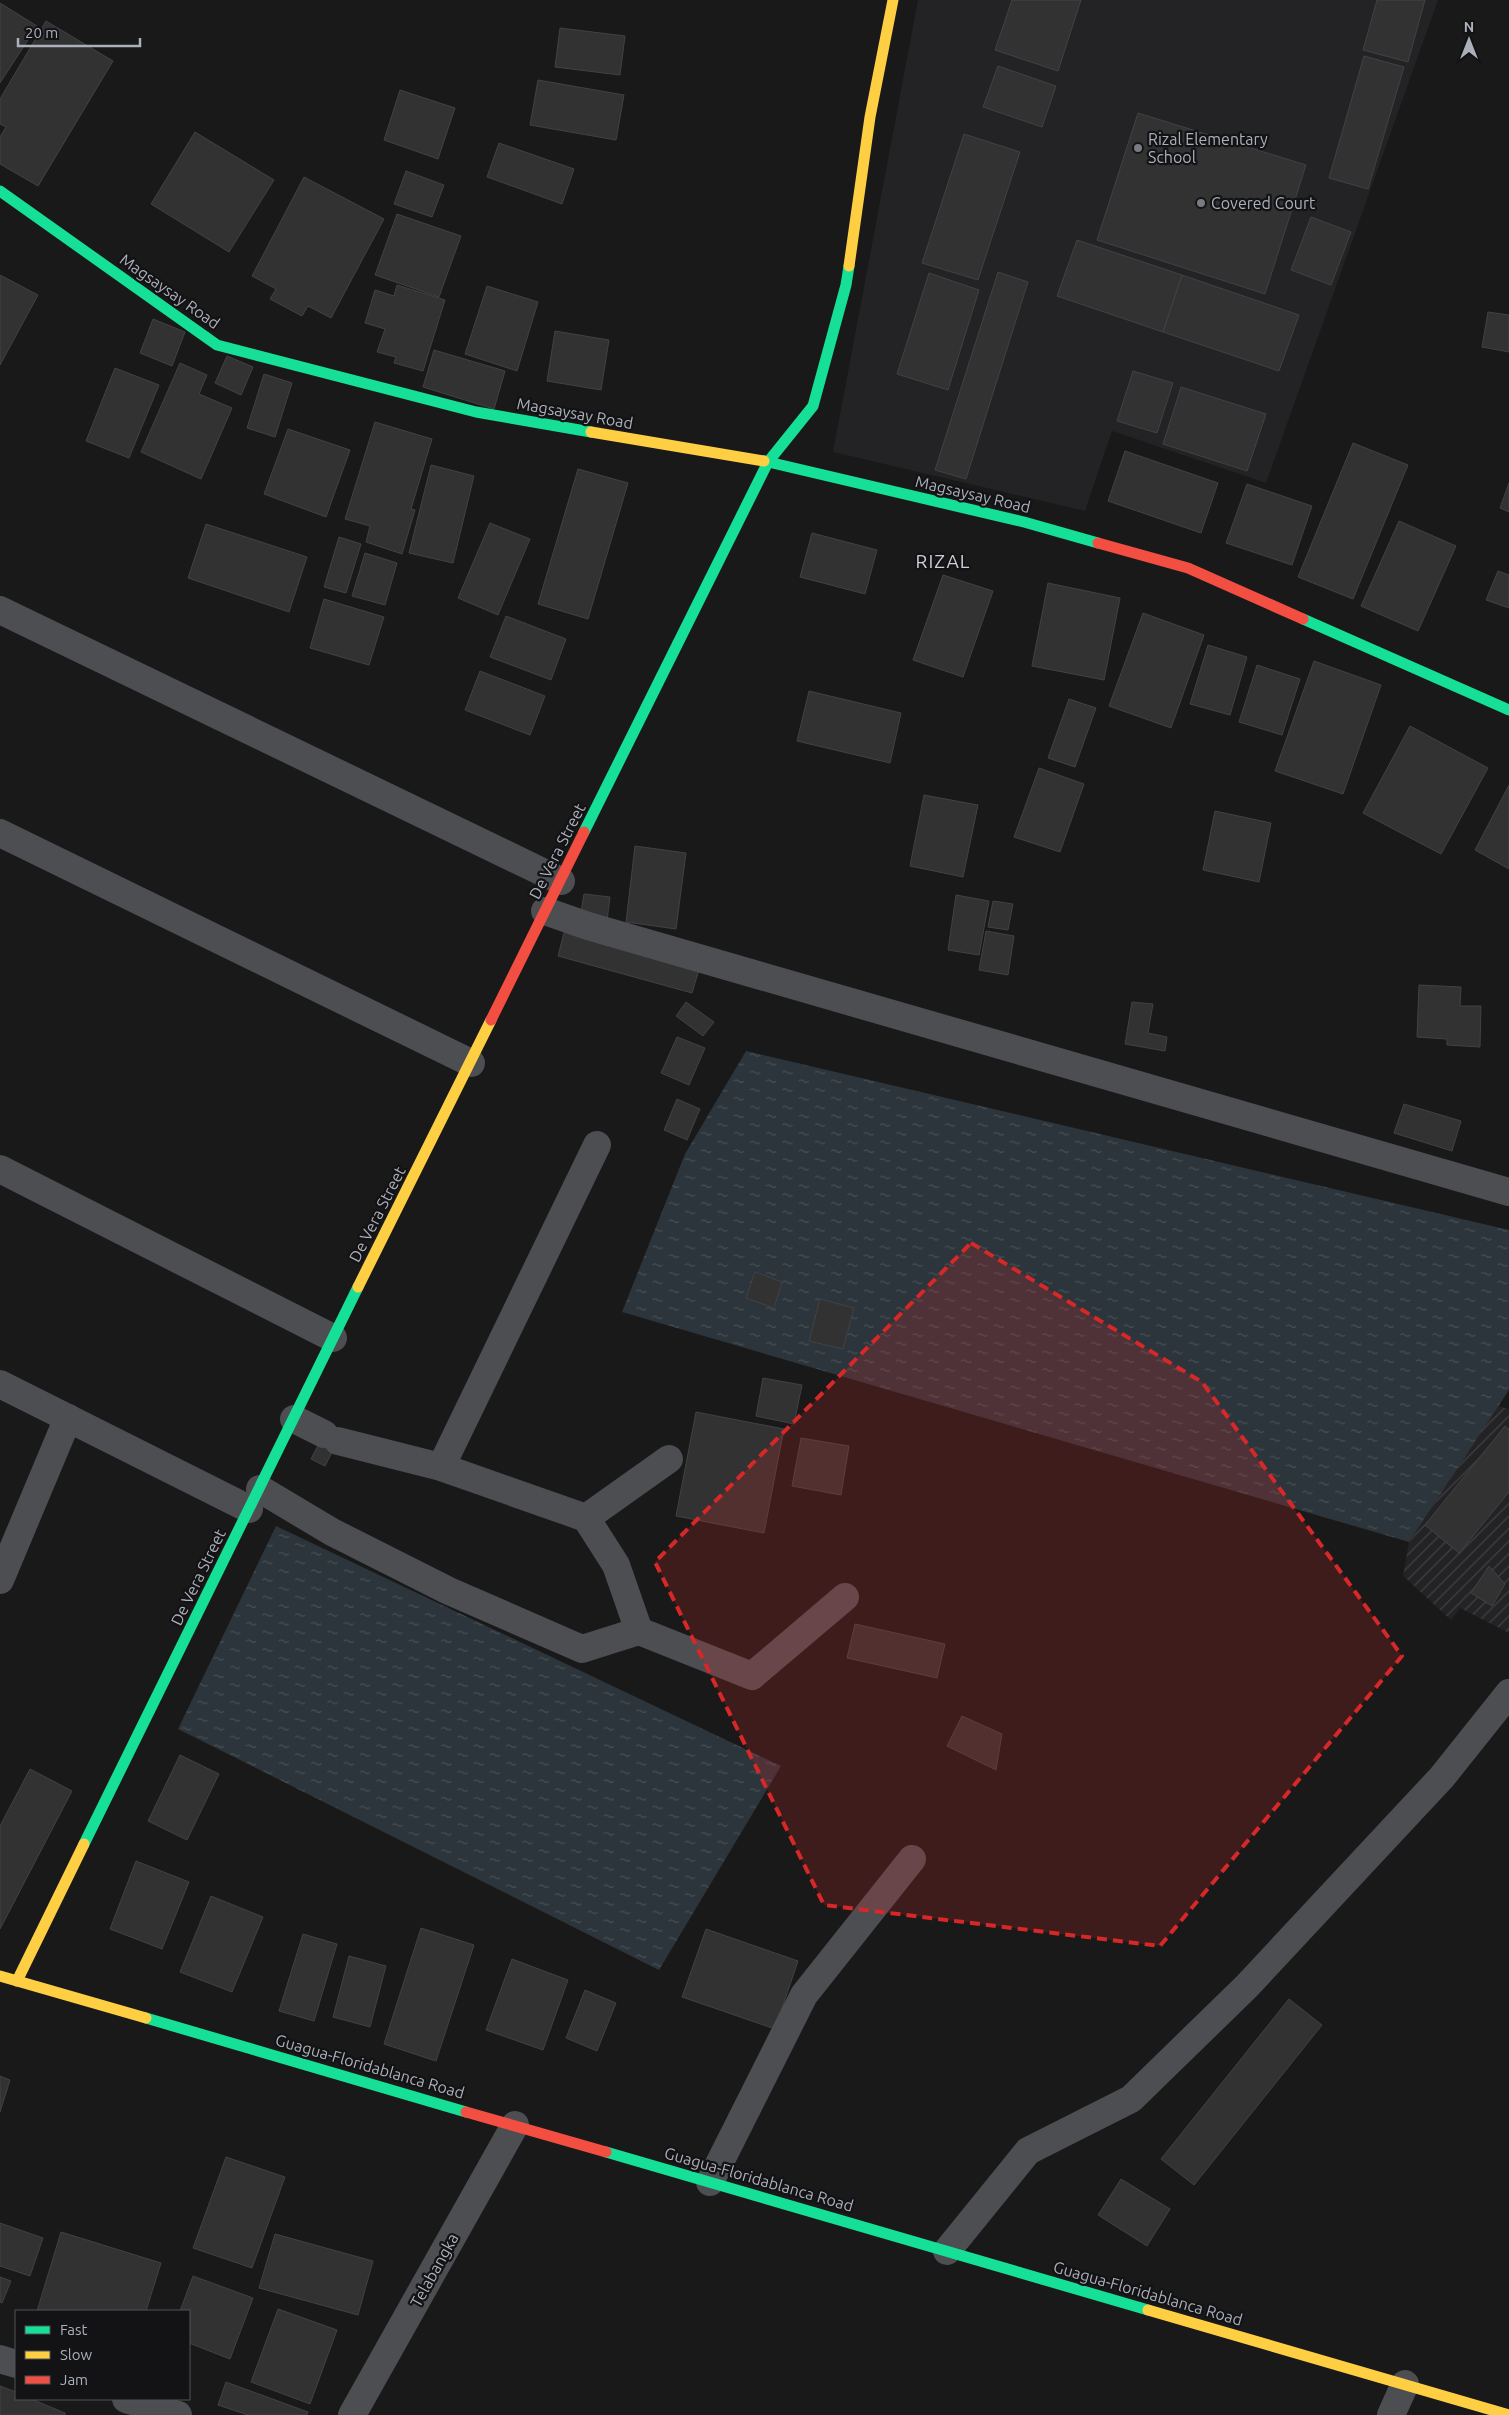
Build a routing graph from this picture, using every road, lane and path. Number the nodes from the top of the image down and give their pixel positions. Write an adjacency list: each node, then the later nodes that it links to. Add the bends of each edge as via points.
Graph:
1 (893, 0): 3 (street, De Vera Street, via 870,117 846,286 813,406)
2 (0, 191): 3 (street, Magsaysay Road, via 217,345 476,412)
3 (768, 462): 5 (street, Magsaysay Road, via 1024,522 1188,568); 7 (street, De Vera Street)
4 (0, 610): 7 (street)
5 (1509, 710)
6 (0, 833): 9 (street)
7 (561, 881): 8 (street, De Vera Street)
8 (545, 911): 9 (street, De Vera Street); 12 (street)
9 (471, 1063): 13 (street, De Vera Street)
10 (597, 1145): 18 (street)
11 (0, 1169): 13 (street)
12 (1509, 1192)
13 (333, 1338): 16 (street, De Vera Street)
14 (0, 1384): 15 (street)
15 (68, 1418): 19 (street); 21 (street)
16 (294, 1419): 18 (street, via 331,1437); 19 (street, De Vera Street)
17 (669, 1459): 20 (street)
18 (441, 1467): 20 (street)
19 (255, 1499): 23 (street, via 332,1532 449,1591 582,1649); 27 (street, De Vera Street)
20 (586, 1518): 23 (street, via 616,1565)
21 (2, 1570)
22 (845, 1597): 23 (street, via 752,1676)
23 (639, 1631)
24 (1509, 1693): 30 (street, via 1442,1777 1247,1986 1130,2098 1028,2150)
25 (912, 1859): 29 (street, via 804,1995)
26 (0, 1976): 27 (street, Guagua-Floridablanca Road)
27 (18, 1981): 28 (street, Guagua-Floridablanca Road)
28 (515, 2125): 29 (street, Guagua-Floridablanca Road); 36 (street, Telabangka)
29 (710, 2182): 30 (street, Guagua-Floridablanca Road)
30 (947, 2251): 33 (street, Guagua-Floridablanca Road)
31 (0, 2359): 32 (street)
32 (15, 2364)
33 (1405, 2384): 37 (street); 38 (street, Guagua-Floridablanca Road)
34 (129, 2400): 35 (street)
35 (178, 2415)
36 (352, 2415)
37 (1391, 2415)
38 (1509, 2415)

